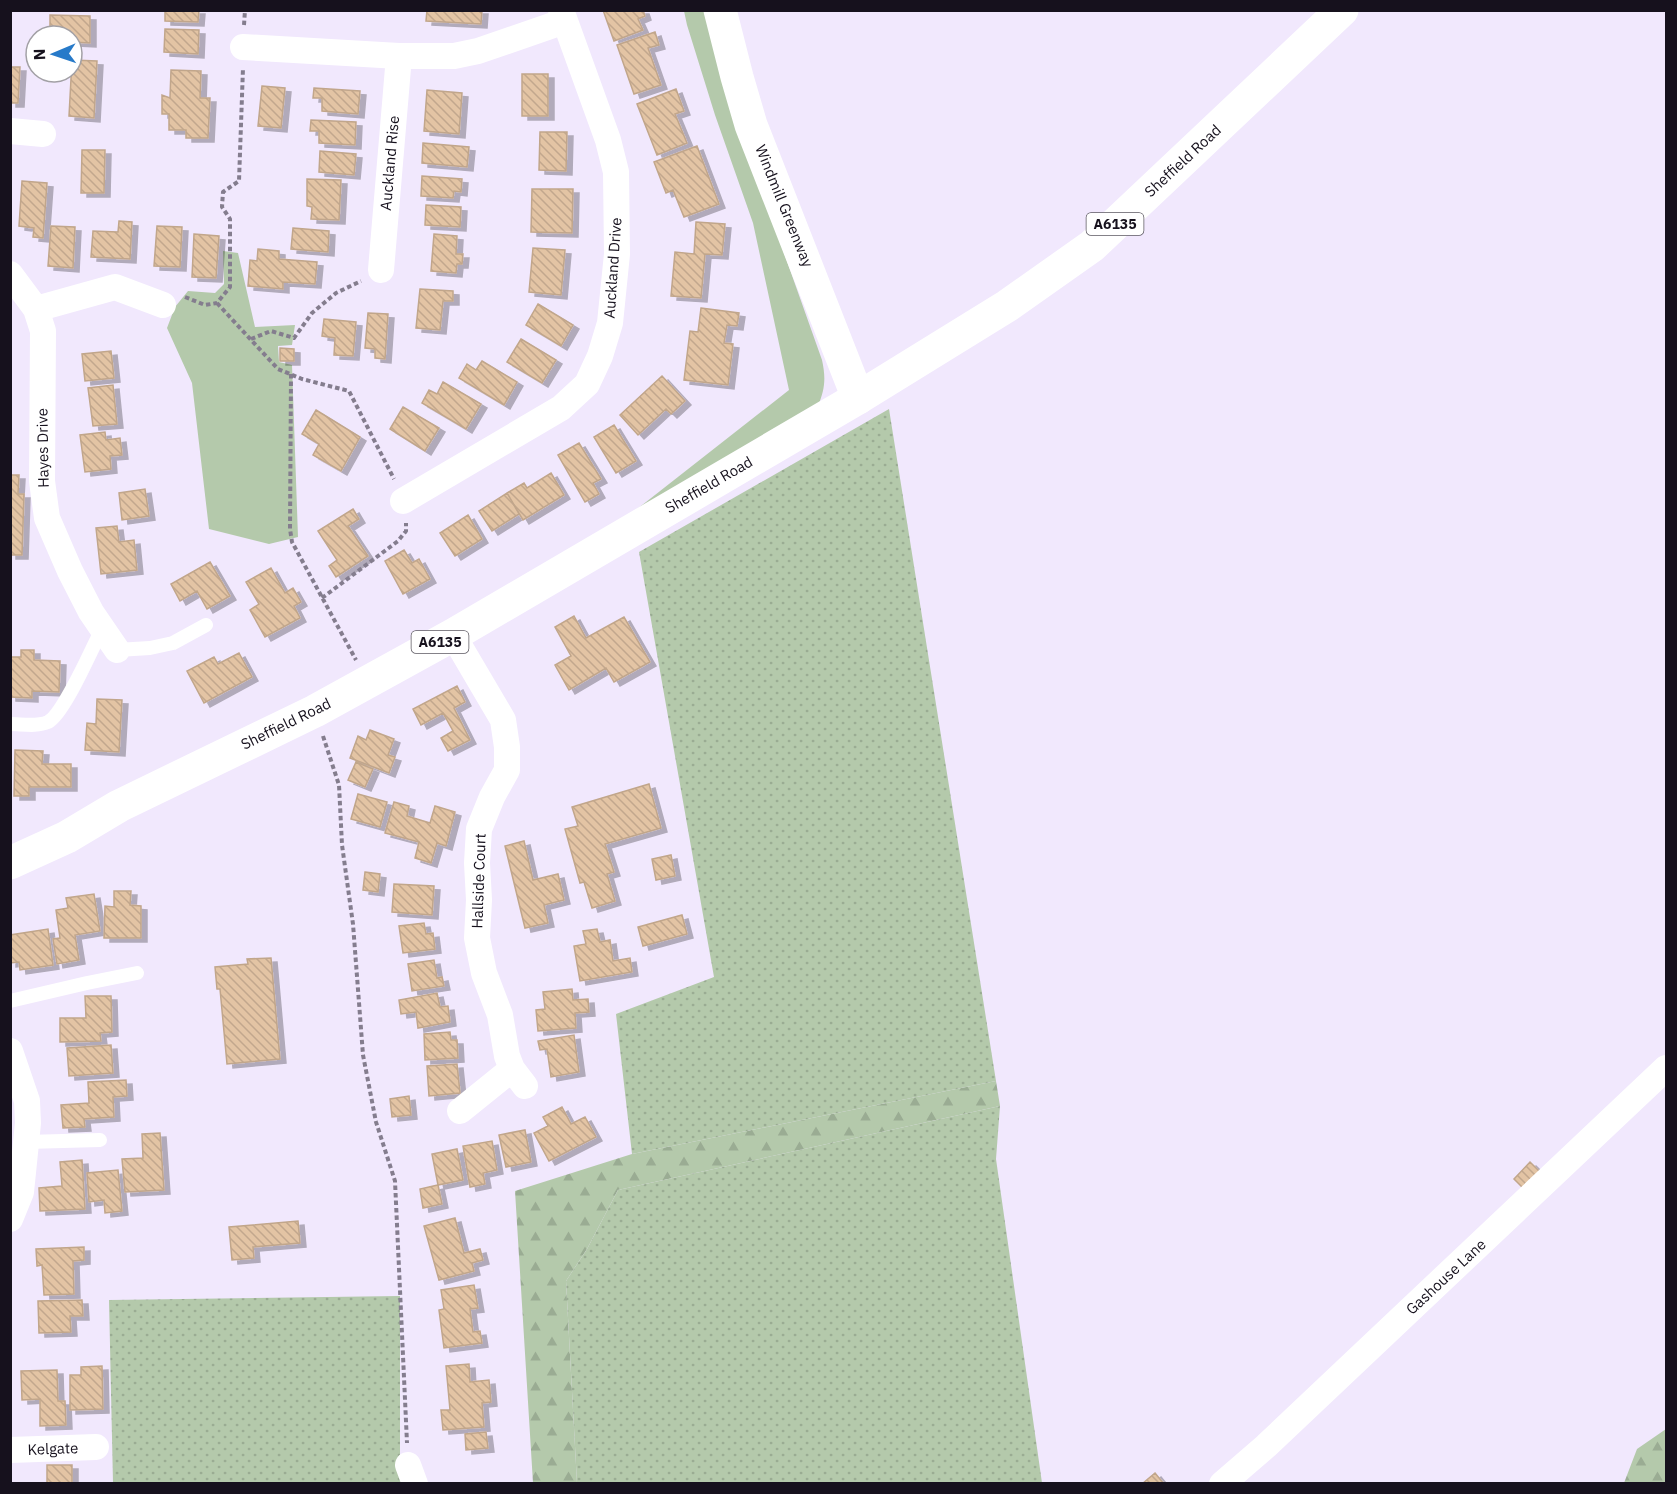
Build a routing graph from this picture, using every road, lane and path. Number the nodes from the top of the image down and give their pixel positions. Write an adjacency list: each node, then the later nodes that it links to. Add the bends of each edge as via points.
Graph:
1 (245, 10): 5 (path)
2 (720, 10): 16 (main road, Windmill Greenway, via 751,125)
3 (1342, 10): 16 (main road, Sheffield Road / A6135, via 1092,246 1007,306)
4 (563, 16): 6 (street, via 478,51 454,56); 17 (street, Auckland Drive, via 616,172 617,254 610,323 600,356 587,384 561,408)
5 (243, 47): 6 (street); 11 (path, via 239,181 223,192 222,207 230,219 230,287)
6 (399, 56): 9 (street, Auckland Rise)
7 (10, 131): 8 (street)
8 (43, 134)
9 (381, 270): 14 (path, via 336,293 312,312 294,338 271,331)
10 (10, 274): 13 (street, Hayes Drive)
11 (217, 303): 12 (path, via 205,305 184,297); 14 (path)
12 (163, 305): 13 (street, via 115,287)
13 (36, 309): 20 (street, Hayes Drive, via 43,331 42,481 47,518)
14 (251, 339): 15 (path, via 278,369)
15 (291, 374): 17 (path, via 349,391); 18 (path, via 290,529 292,542)
16 (858, 398): 21 (main road, Sheffield Road / A6135)
17 (404, 501): 18 (path, via 406,531 398,542)
18 (322, 598): 23 (path)
19 (206, 625): 22 (lane, via 172,643)
20 (102, 629): 22 (street, Hayes Drive); 25 (lane, via 61,709 50,721 39,725)
21 (453, 635): 23 (main road, Sheffield Road / A6135); 32 (street, Hallside Court, via 503,720 507,770 479,829 477,938 484,973 500,1015 507,1056 519,1078)
22 (117, 650)
23 (368, 682): 24 (main road, Sheffield Road / A6135)
24 (315, 711): 26 (main road, Sheffield Road / A6135); 38 (path, via 339,785 363,1055 376,1122 394,1181)
25 (10, 724)
26 (10, 863)
27 (137, 973): 28 (lane)
28 (10, 1001)
29 (10, 1051): 31 (street)
30 (1666, 1068): 39 (street, Gashouse Lane)
31 (19, 1101): 34 (street, via 28,1123)
32 (460, 1111)
33 (100, 1140): 34 (lane)
34 (26, 1142): 35 (street, via 21,1192)
35 (10, 1219)
36 (96, 1447): 37 (street, Kelgate)
37 (10, 1450)
38 (412, 1474)
39 (1222, 1484)

